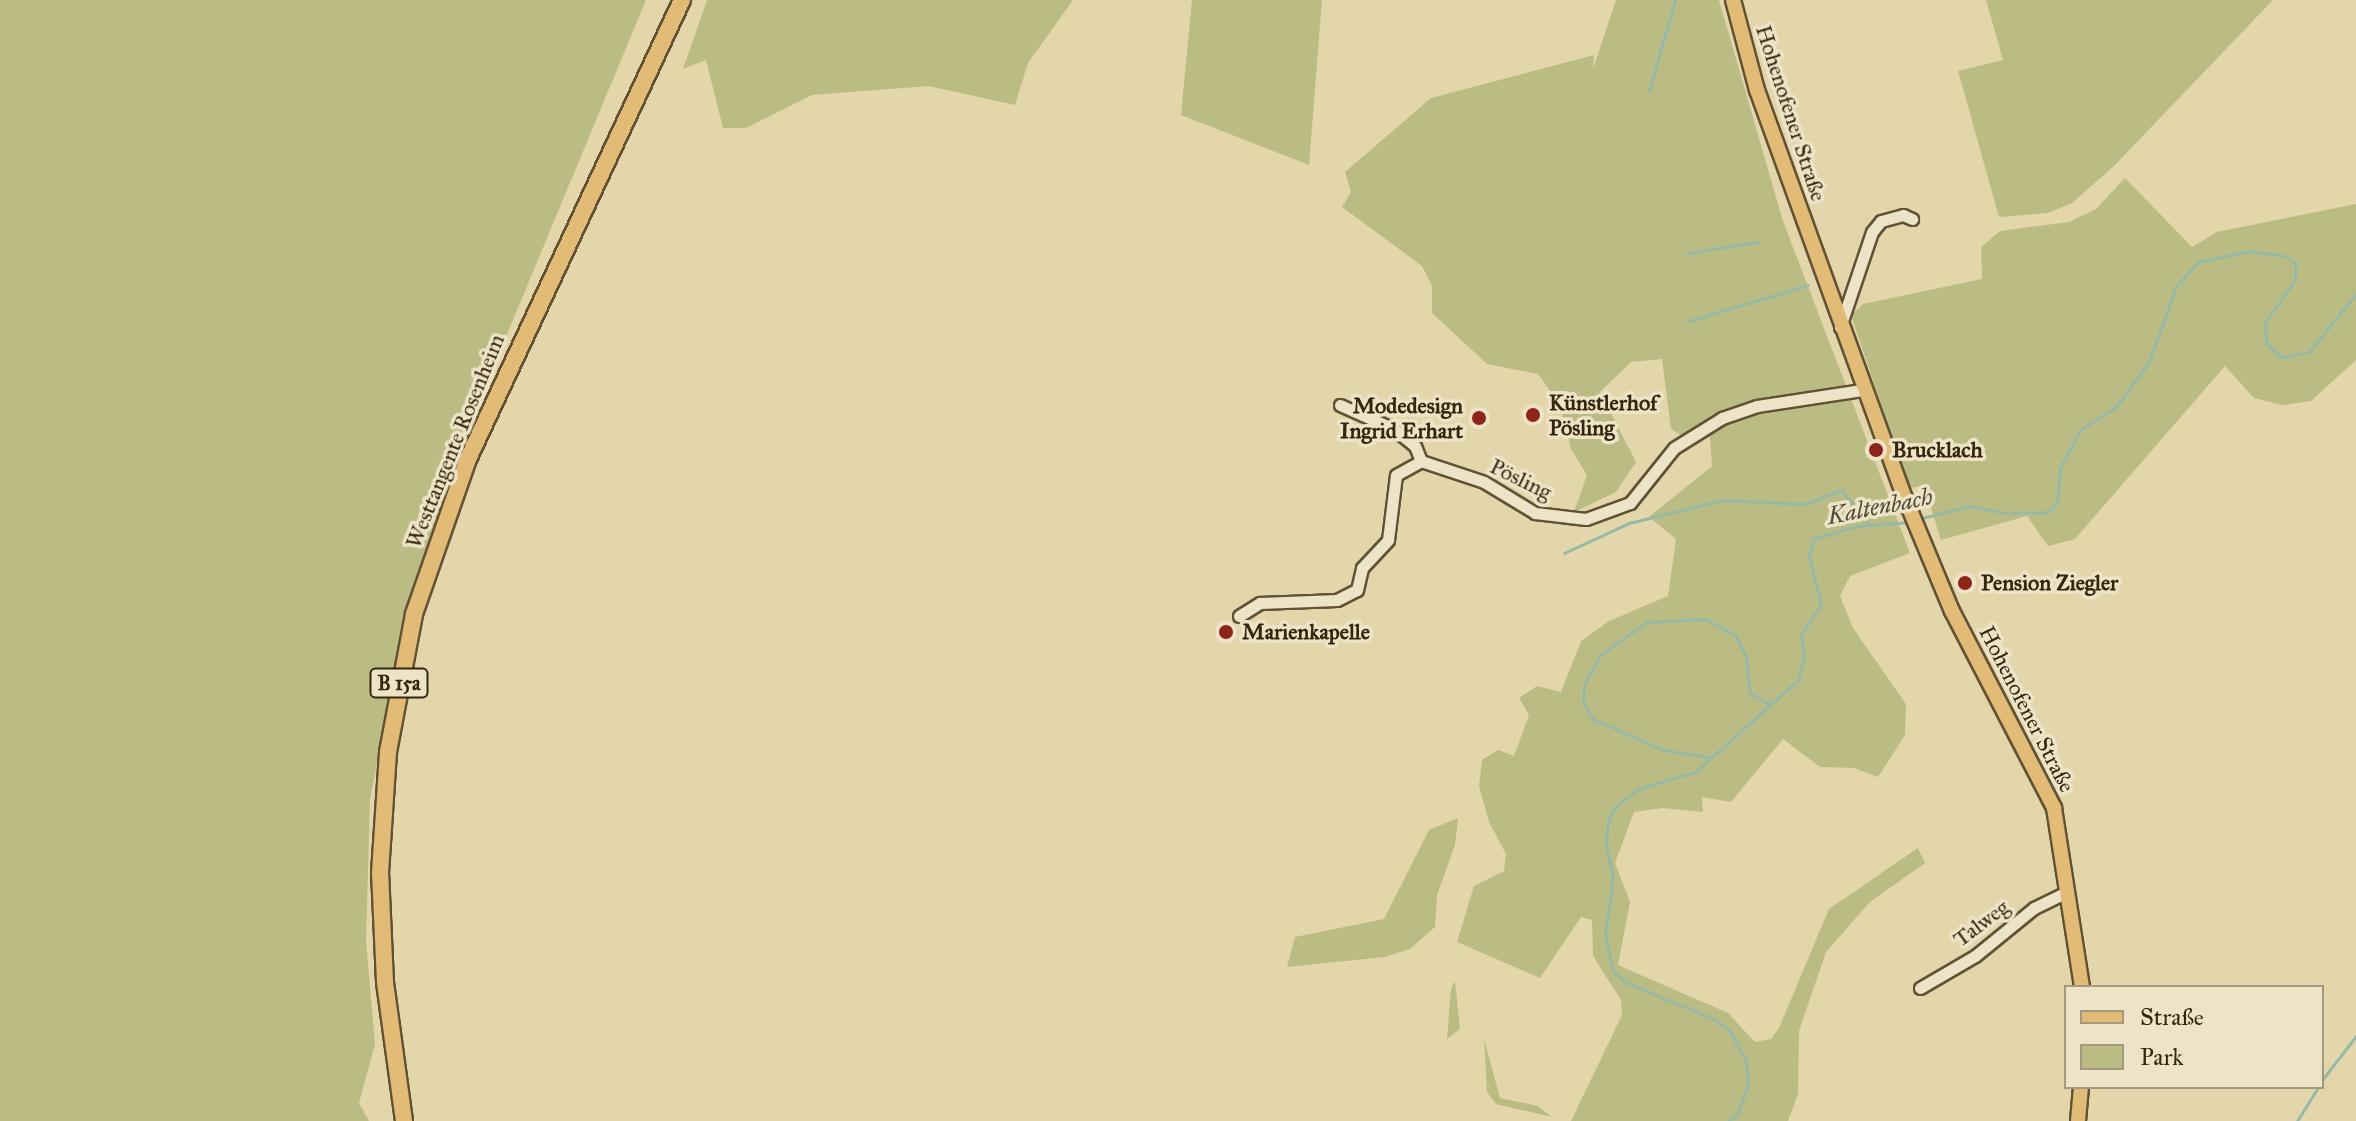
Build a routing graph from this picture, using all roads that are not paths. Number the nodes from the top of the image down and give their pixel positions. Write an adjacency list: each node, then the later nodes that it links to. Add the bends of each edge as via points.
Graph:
1 (682, 0): 13 (highway, Westtangente Rosenheim / B 15a, via 468,459 411,627 388,752 380,873 385,982)
2 (1733, 0): 4 (main road, Hohenofener Straße, via 1757,90)
3 (1912, 219): 4 (street, via 1903,215 1881,221 1872,232)
4 (1840, 329): 5 (main road, Hohenofener Straße)
5 (1862, 390): 7 (street, Pösling, via 1757,406 1722,418 1674,448 1630,503 1586,519 1535,513 1484,482); 9 (main road, Hohenofener Straße, via 1924,546 2054,808)
6 (1340, 405): 7 (street, via 1394,429 1415,446)
7 (1421, 461): 8 (street, via 1396,475 1388,540 1362,568 1357,590 1337,600 1260,603)
8 (1239, 616)
9 (2067, 892): 10 (main road, Hohenofener Straße); 11 (street, Talweg, via 2034,908 1975,956)
10 (2082, 985)
11 (1920, 988)
12 (2081, 1089): 14 (main road)
13 (404, 1121)
14 (2078, 1121)

